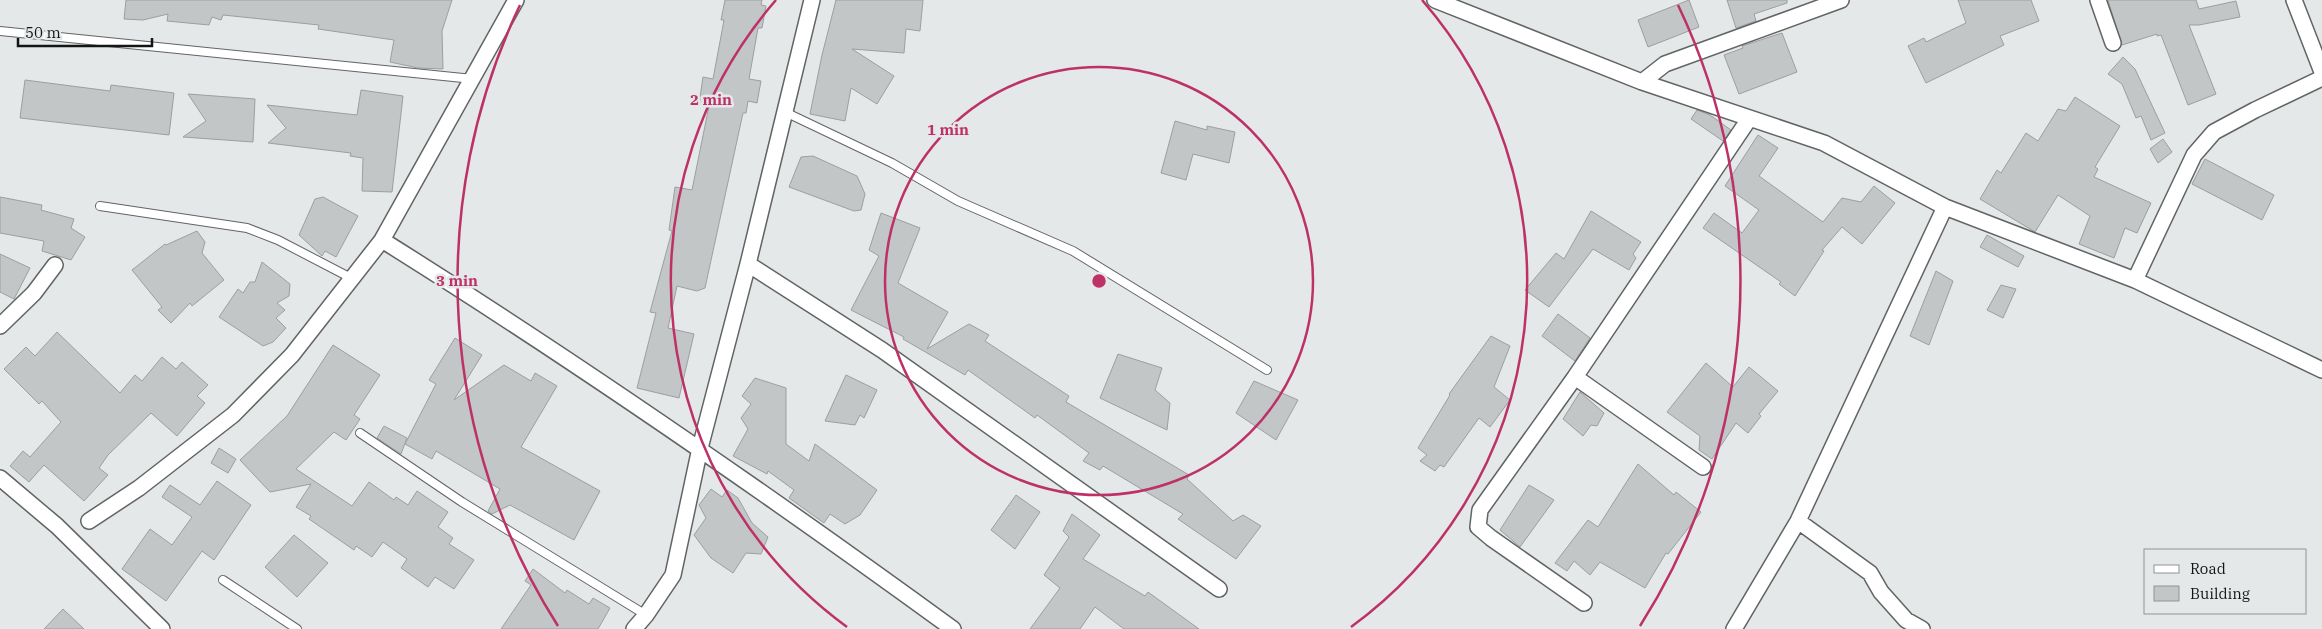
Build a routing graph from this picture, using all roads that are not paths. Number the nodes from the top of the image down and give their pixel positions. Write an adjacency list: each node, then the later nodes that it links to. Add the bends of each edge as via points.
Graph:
1 (516, 0): 11 (street)
2 (812, 0): 13 (street)
3 (1435, 0): 12 (street)
4 (1841, 0): 12 (street, via 1665,64)
5 (2098, 0): 8 (street)
6 (2294, 0): 9 (street)
7 (0, 31): 11 (lane)
8 (2113, 43)
9 (2322, 72)
10 (2322, 78): 21 (street, via 2214,132 2194,155)
11 (472, 79): 17 (street)
12 (1642, 82): 14 (street)
13 (785, 112): 18 (street); 23 (lane, via 892,163 958,201 1073,251)
14 (1749, 119): 16 (street, via 1824,143); 25 (street)
15 (100, 206): 20 (lane, via 247,228)
16 (1945, 207): 21 (street); 31 (street)
17 (382, 240): 20 (street); 27 (street, via 503,315)
18 (748, 264): 27 (street); 33 (street, via 882,350)
19 (55, 265): 22 (street, via 34,293)
20 (352, 278): 30 (street, via 292,355 233,415 139,488)
21 (2135, 280): 24 (street)
22 (0, 326)
23 (1267, 370)
24 (2322, 370)
25 (1575, 377): 28 (street); 34 (street, via 1480,510 1478,526)
26 (360, 433): 35 (lane, via 462,502)
27 (700, 448): 35 (street, via 673,575); 39 (street)
28 (1703, 466)
29 (0, 478): 36 (street, via 57,526)
30 (89, 521)
31 (1798, 521): 40 (street); 41 (street, via 1870,573 1881,592 1906,620)
32 (223, 580): 37 (lane)
33 (1219, 589)
34 (1584, 603)
35 (646, 616): 38 (street)
36 (162, 629)
37 (297, 629)
38 (634, 629)
39 (953, 629)
40 (1734, 629)
41 (1922, 629)

